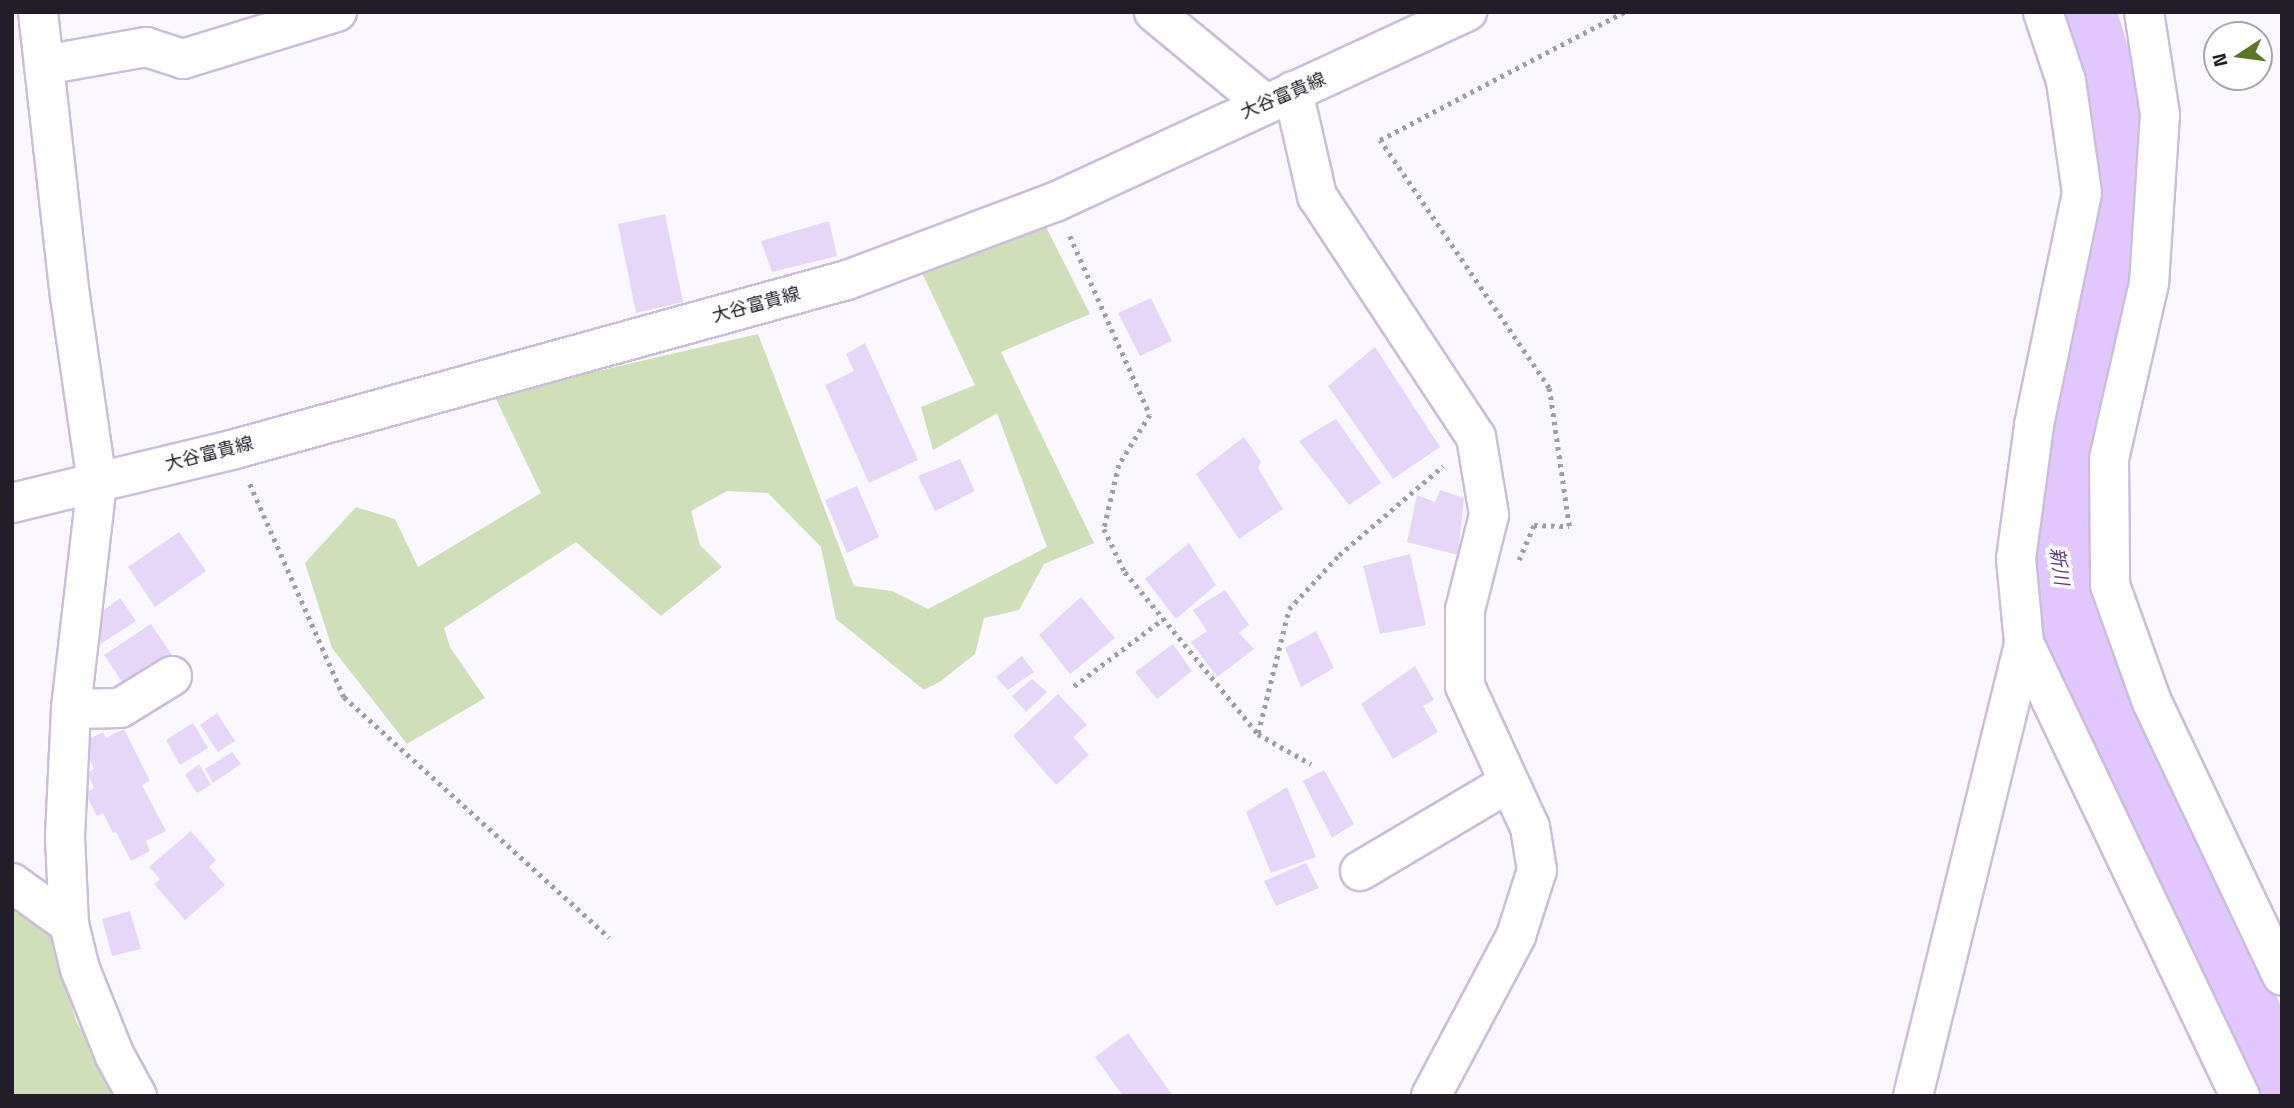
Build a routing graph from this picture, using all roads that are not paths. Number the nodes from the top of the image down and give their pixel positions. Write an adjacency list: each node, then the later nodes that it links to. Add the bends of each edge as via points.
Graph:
1 (38, 12): 7 (street)
2 (337, 12): 7 (street, via 183,59 146,47)
3 (1154, 12): 8 (street)
4 (1467, 12): 8 (street, 大谷富貴線)
5 (2043, 12): 11 (street, via 2066,81 2082,193 2034,425 2016,559)
6 (2144, 12): 18 (street, via 2160,114 2150,283 2109,459 2110,584 2152,702)
7 (34, 78): 9 (street)
8 (1278, 97): 9 (street, 大谷富貴線, via 1055,202 847,280); 14 (street, via 1317,196 1476,437 1489,515 1465,610 1465,686)
9 (97, 483): 10 (street, 大谷富貴線); 13 (street)
10 (12, 503)
11 (2024, 643): 21 (street); 22 (street)
12 (172, 676): 13 (street, via 120,708)
13 (71, 709): 17 (street, via 65,837)
14 (1508, 783): 15 (street); 20 (street, via 1530,827 1537,870 1516,936)
15 (1360, 871)
16 (12, 883): 17 (street)
17 (69, 924): 19 (street, via 80,969 115,1056)
18 (2282, 976)
19 (137, 1096)
20 (1430, 1096)
21 (1913, 1096)
22 (2240, 1096)

